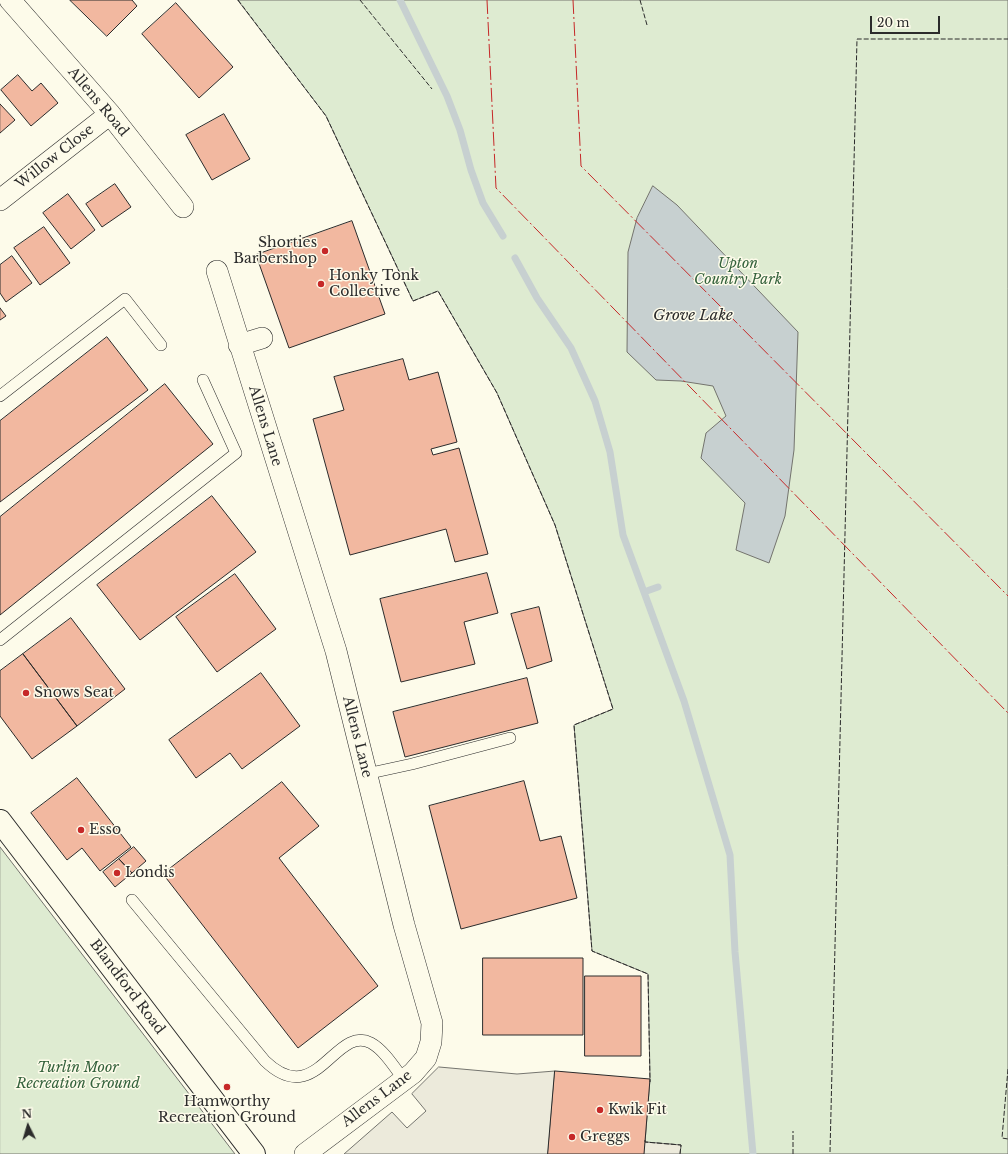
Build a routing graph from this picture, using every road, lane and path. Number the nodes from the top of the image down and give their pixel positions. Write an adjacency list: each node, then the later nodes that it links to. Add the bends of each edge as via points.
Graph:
1 (10, 0): 2 (street, Allens Road)
2 (110, 114): 3 (street, Willow Close); 4 (street, Allens Road)
3 (0, 200)
4 (183, 207)
5 (217, 271): 8 (street, Allens Lane)
6 (262, 338): 8 (street)
7 (161, 345): 10 (lane, via 125,299)
8 (240, 345): 13 (street, Allens Lane, via 336,652)
9 (203, 380): 11 (lane, via 236,453)
10 (0, 396)
11 (0, 640)
12 (510, 738): 13 (lane)
13 (366, 774): 16 (street, Allens Lane, via 432,1023 431,1042 426,1058 414,1073)
14 (0, 821): 17 (main road, Blandford Road)
15 (132, 900): 16 (lane, via 265,1062 281,1074 288,1077 304,1076 318,1069 346,1044 361,1040 372,1044)
16 (404, 1080): 18 (street, Allens Lane)
17 (254, 1154)
18 (305, 1154)

